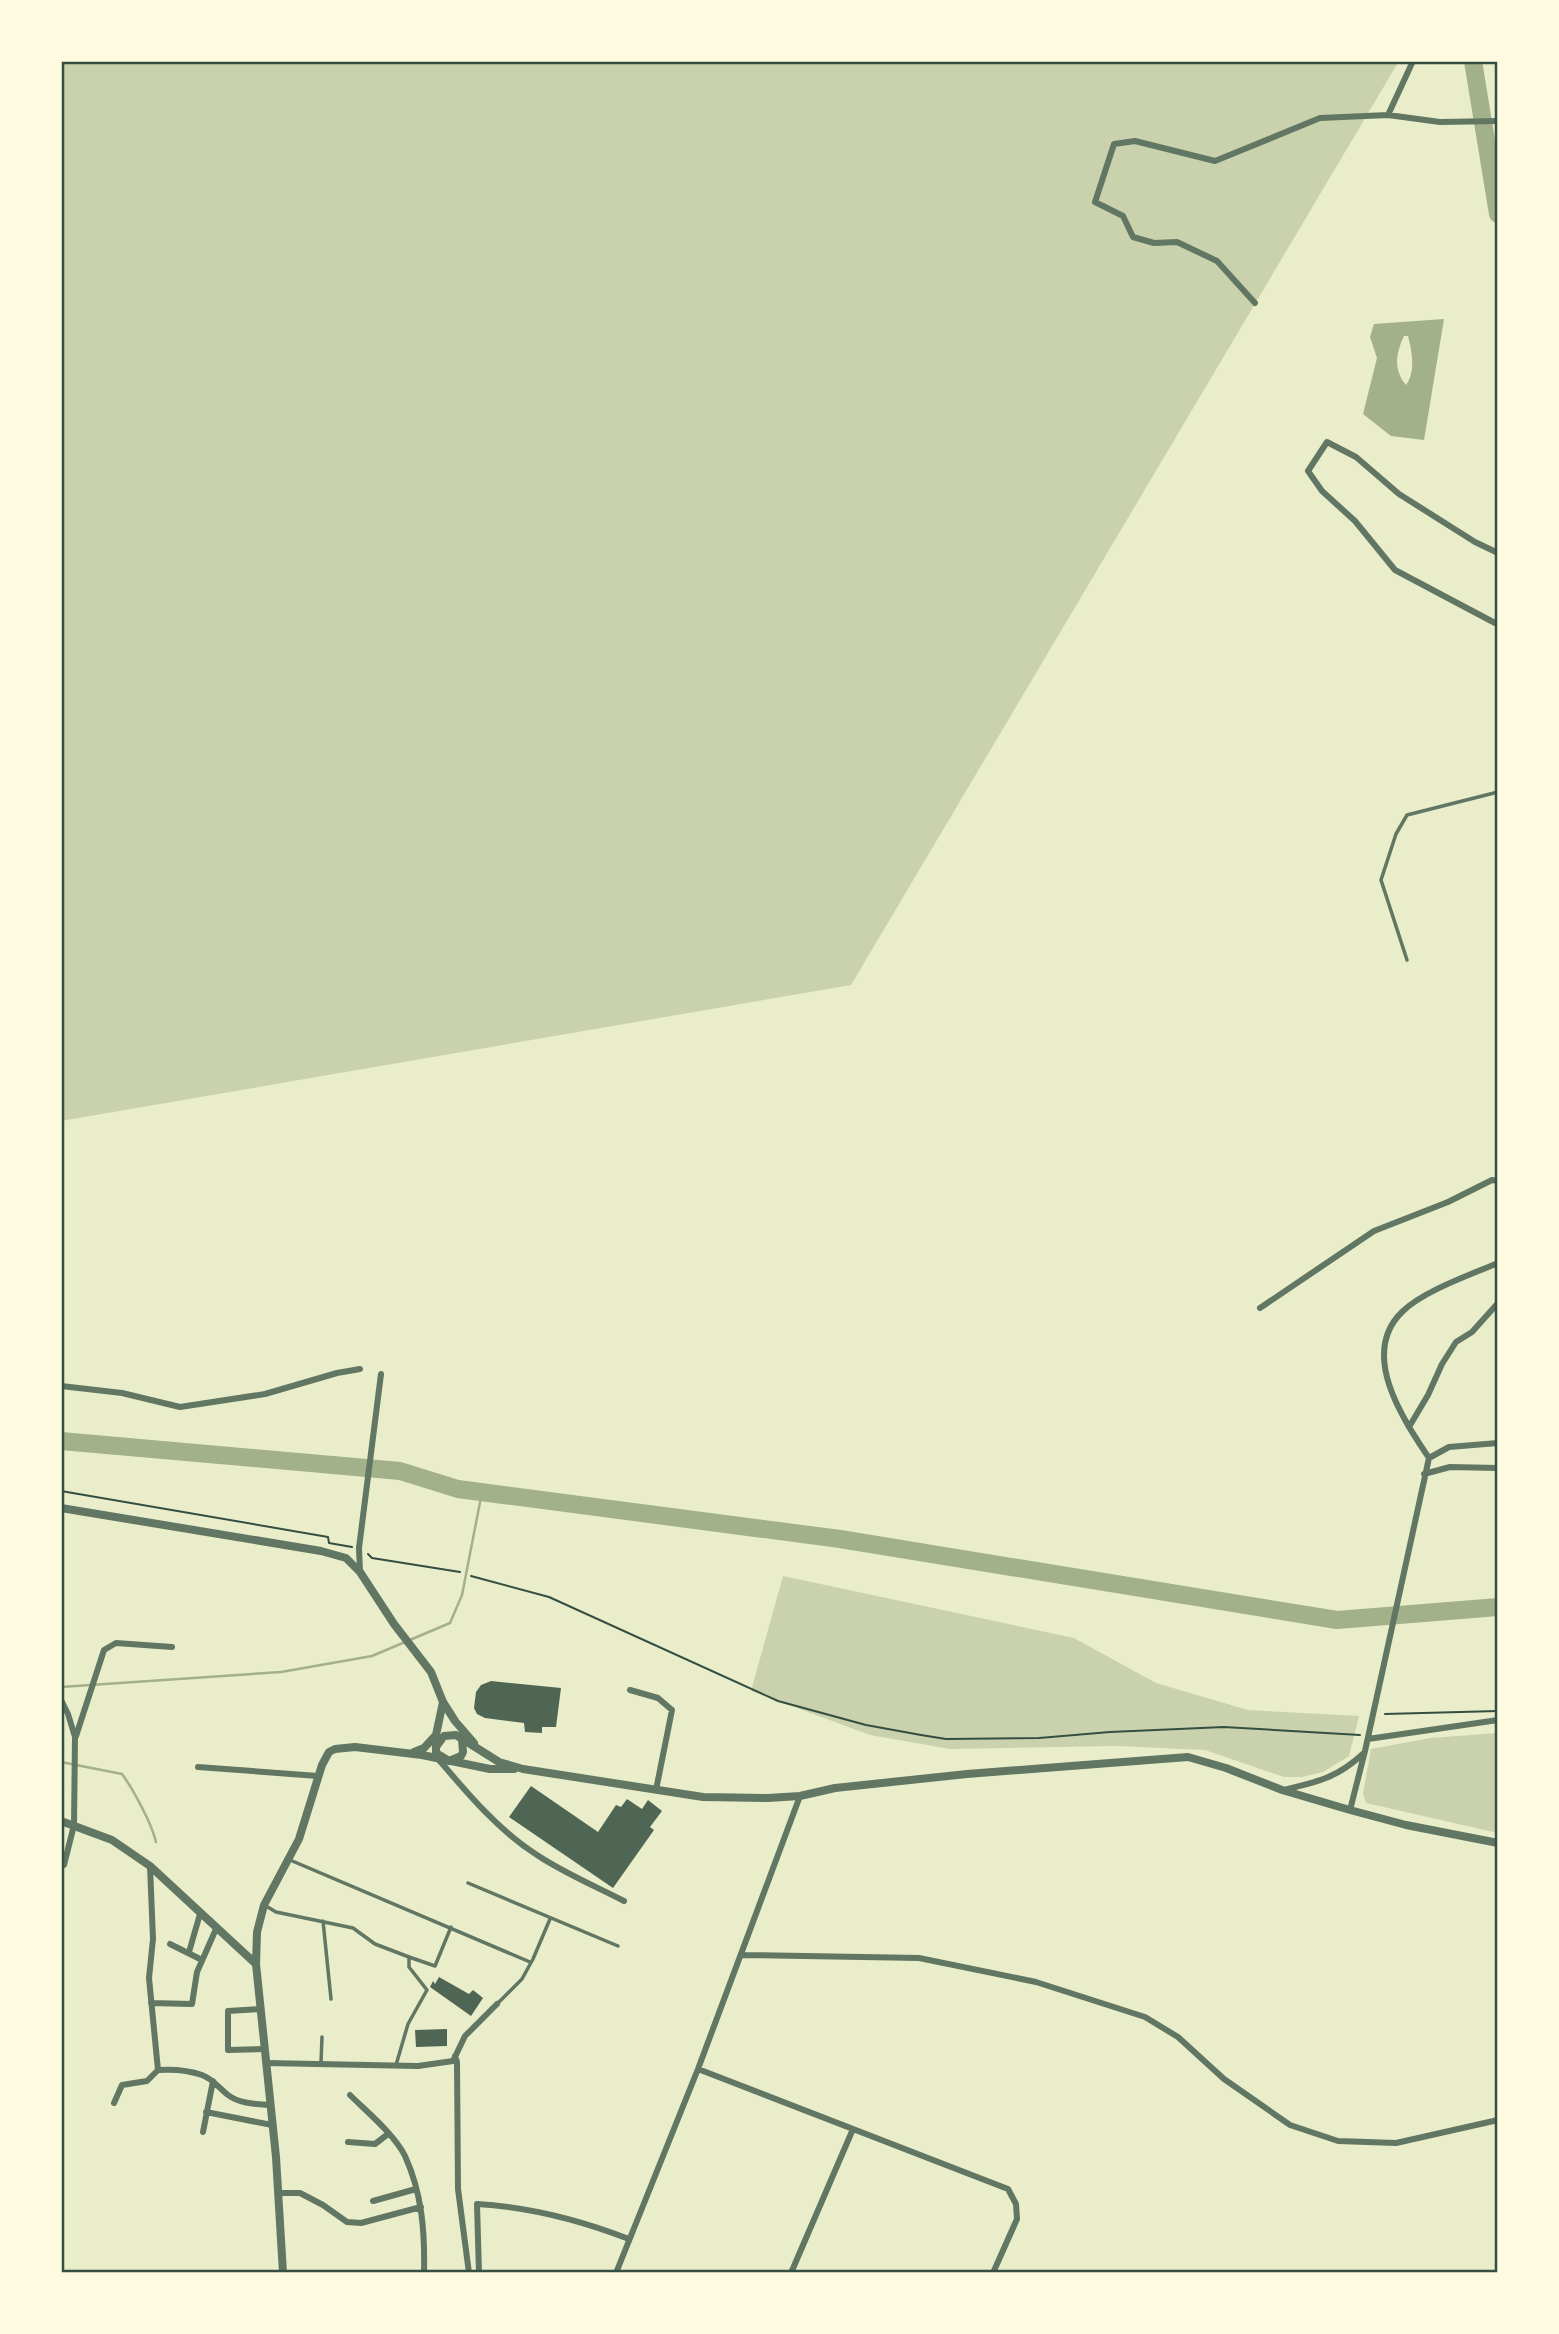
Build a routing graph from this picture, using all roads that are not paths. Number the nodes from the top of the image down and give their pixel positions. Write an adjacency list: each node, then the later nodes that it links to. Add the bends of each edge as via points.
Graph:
1 (1413, 61): 2 (street)
2 (1388, 115): 3 (street, via 1445,122); 4 (street, via 1320,118 1214,161 1135,141 1114,144 1095,202 1123,216 1133,237 1154,243 1177,242 1217,261)
3 (1498, 121)
4 (1255, 303)
5 (1498, 553): 6 (street, via 1399,494 1356,457 1327,442 1308,471 1395,570)
6 (1496, 624)
7 (1498, 792): 8 (lane, via 1407,815 1396,834 1381,880)
8 (1407, 960)
9 (1498, 1181): 12 (street, via 1374,1231)
10 (1498, 1263): 16 (street, via 1418,1301 1390,1326 1383,1346 1387,1378)
11 (1498, 1303): 16 (street, via 1472,1332 1456,1342)
12 (1260, 1308)
13 (360, 1369): 15 (street, via 265,1394 180,1407 122,1393)
14 (381, 1374): 22 (street, via 359,1548)
15 (61, 1386)
16 (1409, 1427): 18 (street)
17 (1498, 1443): 18 (street, via 1449,1447)
18 (1429, 1458): 20 (street)
19 (1498, 1468): 20 (street, via 1450,1467)
20 (1424, 1474): 29 (street)
21 (61, 1508): 22 (street, via 321,1551 346,1558)
22 (360, 1572): 26 (street, via 431,1672)
23 (172, 1647): 30 (street, via 116,1643 104,1650)
24 (630, 1690): 40 (street, via 658,1698 672,1710)
25 (61, 1700): 30 (street)
26 (443, 1702): 28 (street); 33 (street)
27 (1498, 1720): 29 (street)
28 (436, 1735): 32 (street); 35 (street, via 421,1750)
29 (1368, 1736): 34 (street)
30 (75, 1737): 45 (street)
31 (462, 1740): 32 (street, via 448,1734); 33 (street); 36 (street, via 461,1756)
32 (436, 1747): 36 (street)
33 (481, 1750): 38 (street, via 499,1762)
34 (1365, 1751): 41 (street, via 1333,1777); 43 (street)
35 (408, 1754): 36 (street); 39 (street, via 339,1748 330,1752)
36 (444, 1760): 38 (street, via 490,1769); 51 (street, via 472,1798 519,1842)
37 (198, 1767): 39 (street)
38 (523, 1769): 40 (street)
39 (318, 1776): 47 (street, via 299,1839)
40 (656, 1790): 42 (street, via 721,1799)
41 (1282, 1790): 42 (street, via 1202,1760 1179,1757 883,1782); 43 (street)
42 (800, 1796): 61 (street)
43 (1350, 1810): 46 (street)
44 (61, 1821): 45 (street)
45 (74, 1825): 48 (street); 49 (street, via 112,1840)
46 (1498, 1843)
47 (288, 1859): 52 (street); 56 (lane)
48 (61, 1865)
49 (150, 1866): 53 (street); 67 (street)
50 (468, 1883): 54 (lane)
51 (624, 1901)
52 (264, 1906): 55 (lane); 65 (street)
53 (200, 1914): 57 (street); 60 (street)
54 (551, 1918): 59 (lane); 64 (lane)
55 (323, 1921): 62 (lane, via 353,1928 375,1944); 66 (lane)
56 (451, 1927): 62 (lane, via 435,1966); 64 (lane)
57 (216, 1929): 63 (street); 65 (street)
58 (170, 1944): 60 (street)
59 (618, 1946)
60 (189, 1952): 63 (street)
61 (742, 1955): 76 (street); 83 (street, via 919,1958 1036,1982 1145,2017 1290,2125 1338,2141 1396,2143)
62 (409, 1956): 75 (lane, via 409,1966 426,1990 408,2024)
63 (202, 1960): 67 (street, via 191,2004)
64 (530, 1962): 68 (lane, via 518,1985)
65 (256, 1964): 69 (street)
66 (331, 1999)
67 (152, 2003): 77 (street)
68 (497, 2004): 72 (street, via 465,2036)
69 (261, 2010): 71 (street); 71 (street, via 228,2011 228,2050)
70 (322, 2037): 74 (lane)
71 (265, 2049): 73 (street)
72 (455, 2056): 75 (street, via 446,2063); 96 (street, via 458,2189)
73 (266, 2063): 74 (street); 81 (street)
74 (321, 2063): 75 (street)
75 (396, 2066)
76 (698, 2068): 85 (street); 93 (street)
77 (158, 2070): 78 (street, via 184,2071); 80 (street, via 147,2081 122,2085)
78 (213, 2081): 81 (street, via 230,2097); 82 (street)
79 (350, 2095): 87 (street)
80 (114, 2103)
81 (270, 2105): 84 (street)
82 (206, 2112): 84 (street); 86 (street)
83 (1498, 2120)
84 (272, 2125): 90 (street)
85 (853, 2129): 99 (street); 100 (street, via 1008,2189 1017,2218)
86 (203, 2132)
87 (388, 2134): 88 (street, via 374,2144); 89 (street, via 404,2154)
88 (348, 2142)
89 (416, 2189): 91 (street); 92 (street)
90 (279, 2193): 92 (street, via 300,2193 347,2222 361,2223); 94 (street)
91 (373, 2201)
92 (421, 2207): 95 (street)
93 (629, 2239): 97 (street, via 594,2225 514,2206 477,2204); 98 (street)
94 (283, 2273)
95 (424, 2273)
96 (469, 2273)
97 (479, 2273)
98 (616, 2273)
99 (790, 2273)
100 (993, 2273)

